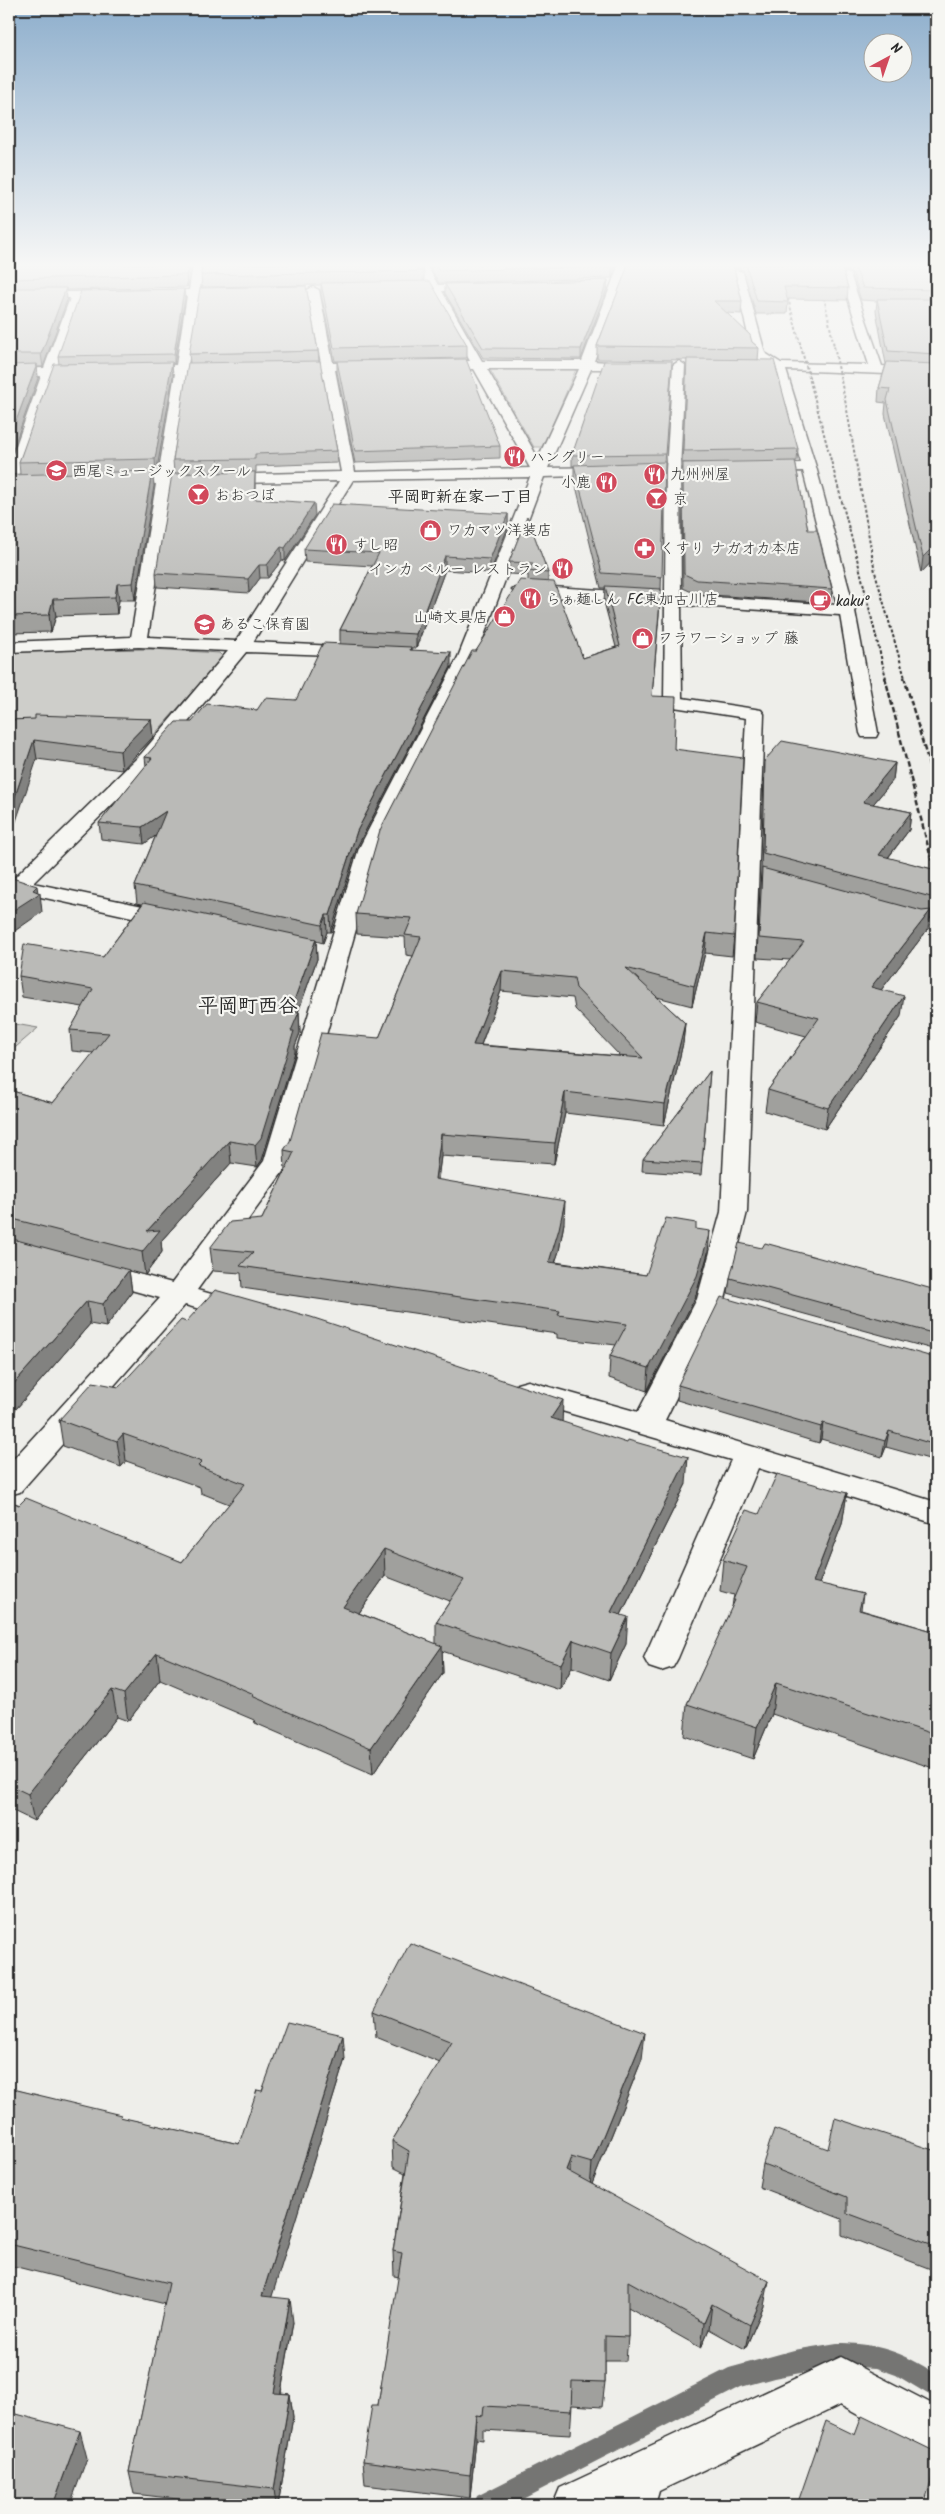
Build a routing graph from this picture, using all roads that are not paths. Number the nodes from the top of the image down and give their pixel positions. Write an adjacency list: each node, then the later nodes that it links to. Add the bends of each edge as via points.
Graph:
1 (47, 381): 16 (street)
2 (180, 381): 13 (street)
3 (332, 381): 12 (street)
4 (488, 381): 11 (street)
5 (579, 381): 11 (street)
6 (678, 381): 18 (street, via 670,470)
7 (784, 381): 8 (street)
8 (809, 467): 9 (street); 19 (street)
9 (741, 468)
10 (625, 471): 11 (street)
11 (539, 472): 12 (street); 17 (street)
12 (349, 476): 13 (street); 22 (street)
13 (163, 480): 14 (street); 20 (street)
14 (105, 481)
15 (28, 482): 16 (street)
16 (9, 483)
17 (493, 588): 18 (street); 28 (street, via 457,657 370,848 330,953 277,1162)
18 (672, 601): 19 (street); 29 (street, via 673,702 755,714 758,878 734,1212)
19 (847, 611): 24 (street)
20 (139, 642): 21 (street); 22 (street)
21 (9, 647)
22 (241, 647): 23 (street); 25 (street, via 148,758)
23 (369, 653)
24 (869, 733)
25 (13, 885): 26 (street)
26 (189, 922)
27 (66, 1264): 28 (street)
28 (180, 1294): 31 (street); 35 (street)
29 (711, 1299): 30 (street); 33 (street)
30 (739, 1307)
31 (266, 1318)
32 (506, 1385): 33 (street)
33 (647, 1426): 34 (street)
34 (749, 1454): 36 (street); 37 (street)
35 (9, 1484)
36 (936, 1513)
37 (662, 1658)
38 (936, 2432): 39 (street, via 841,2380)
39 (636, 2490): 40 (street)
40 (576, 2505)

